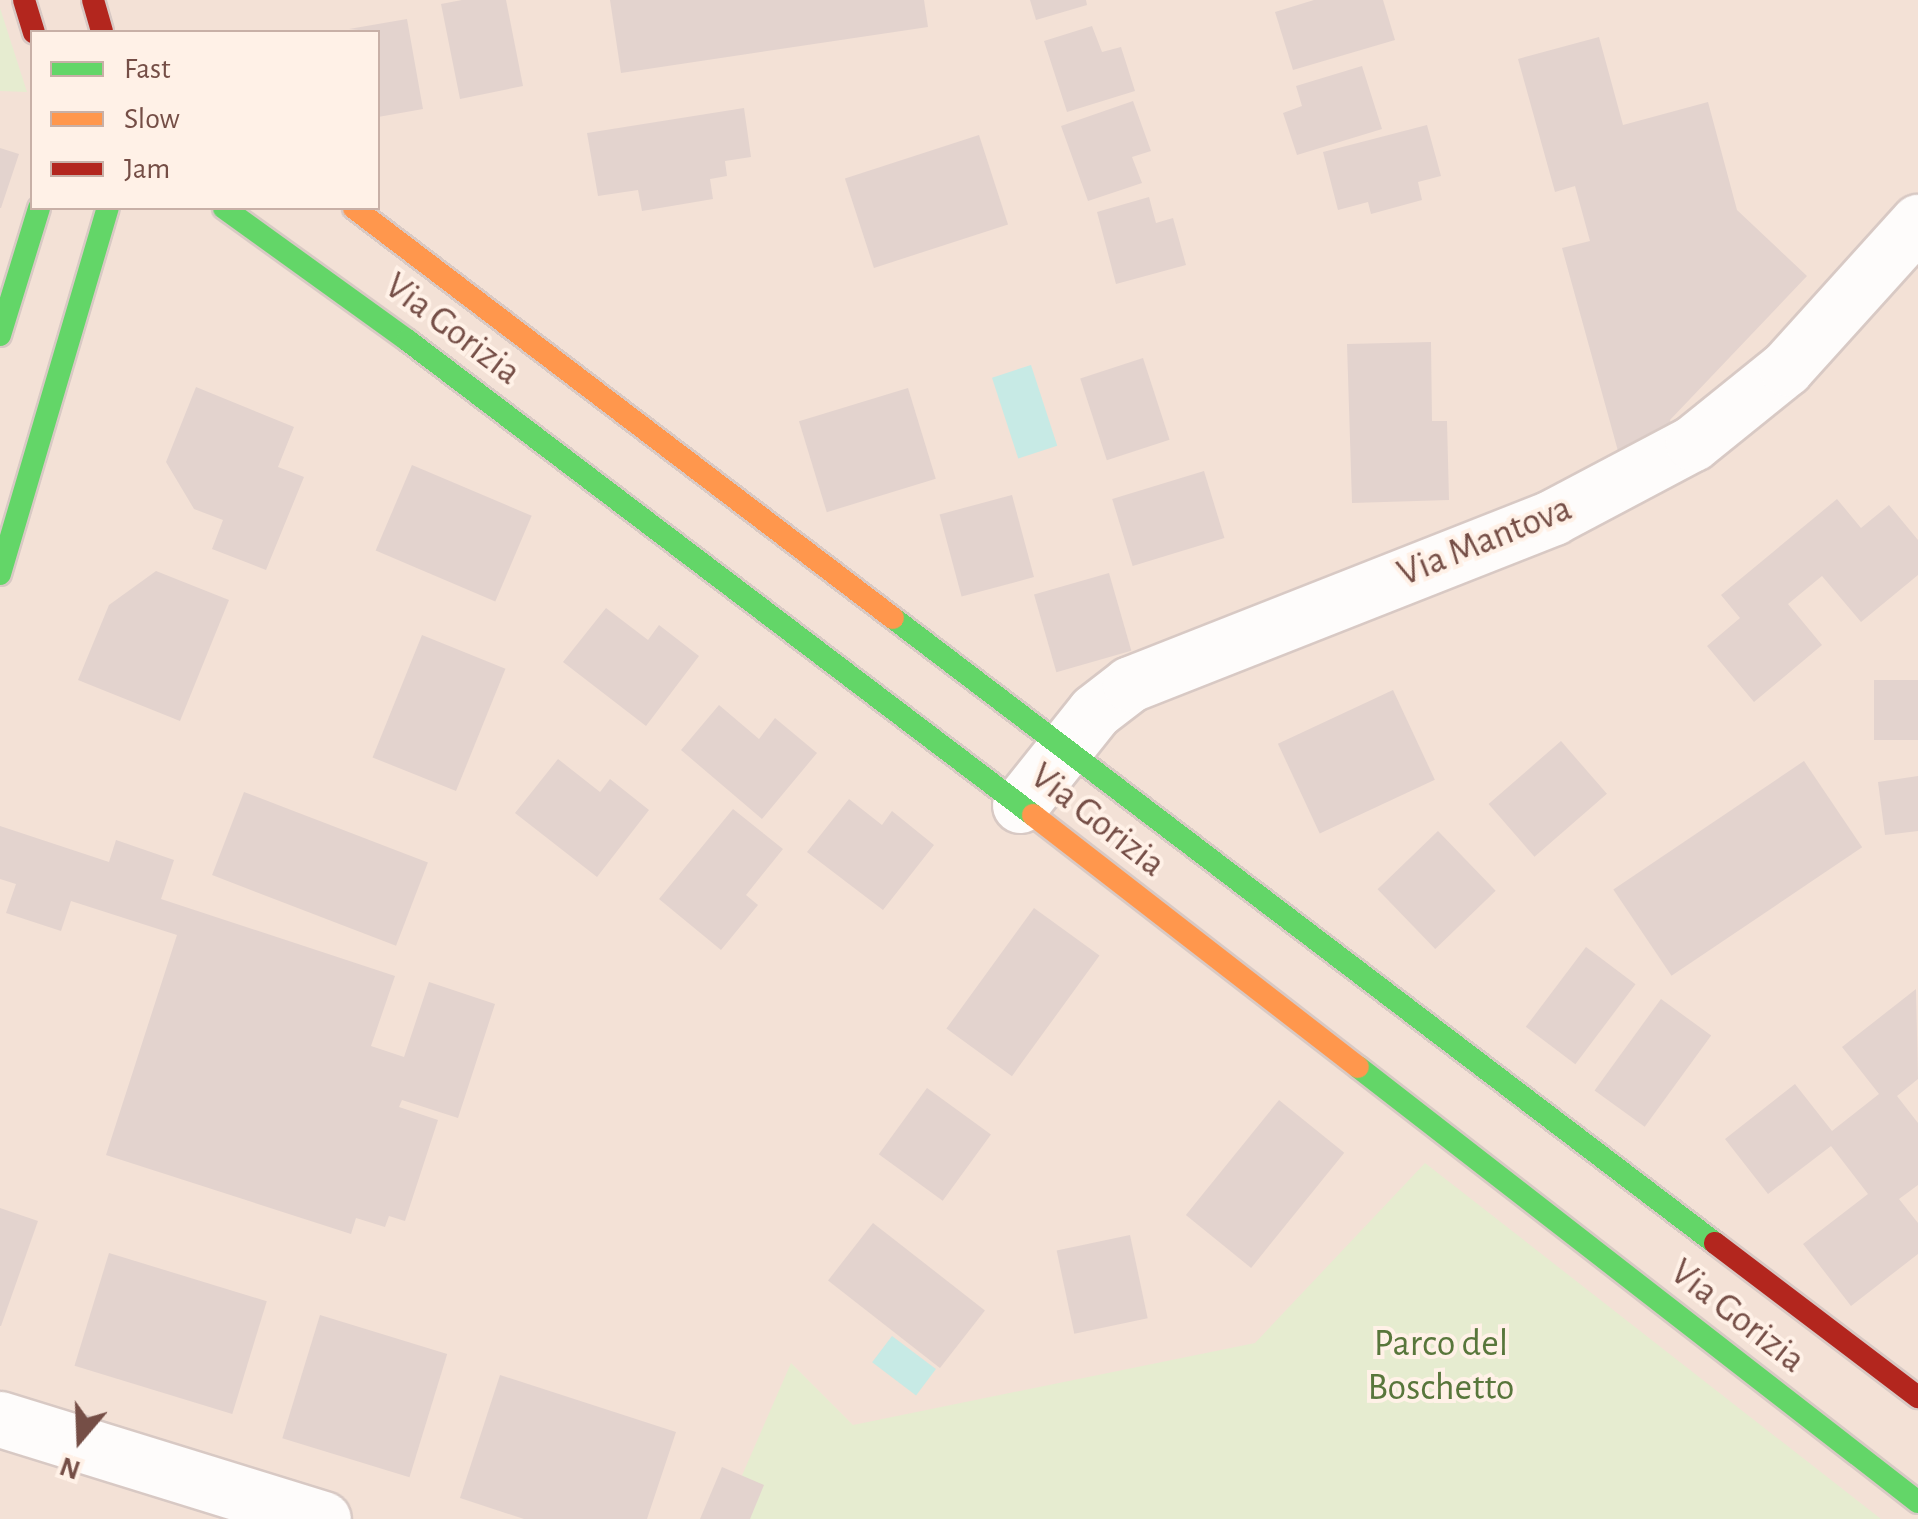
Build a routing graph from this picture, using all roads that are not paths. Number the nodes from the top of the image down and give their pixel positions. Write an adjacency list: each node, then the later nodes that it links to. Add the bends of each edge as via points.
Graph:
1 (24, 0): 3 (street)
2 (93, 0): 4 (street)
3 (33, 30)
4 (101, 30)
5 (38, 210): 10 (street)
6 (107, 210): 11 (street)
7 (227, 210): 13 (street, Via Gorizia)
8 (357, 210): 12 (street, Via Gorizia)
9 (1918, 222): 12 (street, Via Mantova, via 1786,368 1693,443 1553,517 1144,677 1115,692)
10 (0, 334)
11 (0, 574)
12 (1066, 746): 13 (street, Via Mantova); 14 (street, Via Gorizia)
13 (1020, 805): 16 (street, Via Gorizia)
14 (1918, 1397)
15 (0, 1418): 17 (street)
16 (1918, 1502)
17 (323, 1519)

